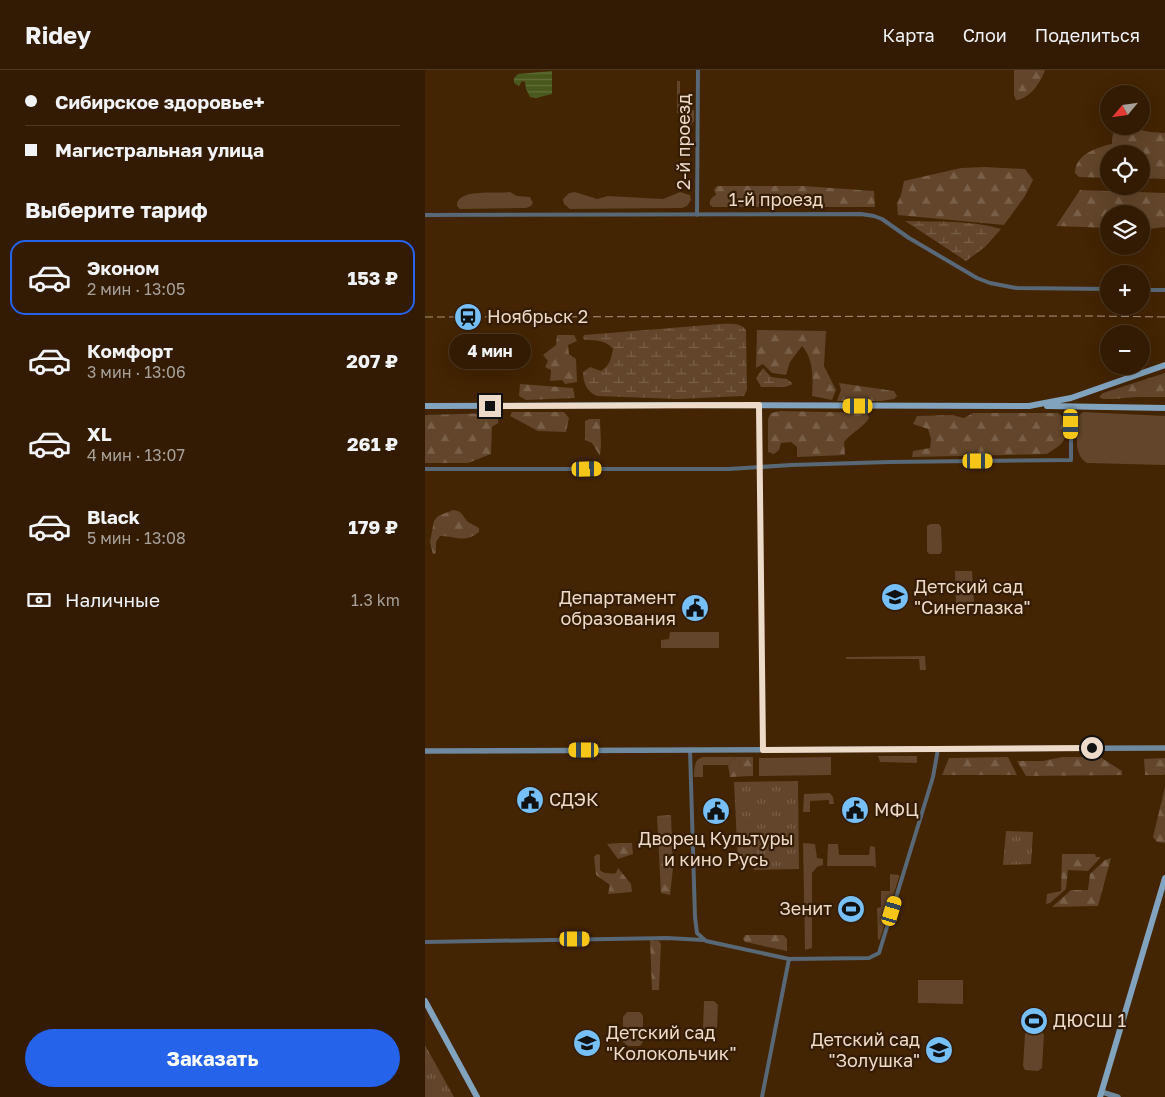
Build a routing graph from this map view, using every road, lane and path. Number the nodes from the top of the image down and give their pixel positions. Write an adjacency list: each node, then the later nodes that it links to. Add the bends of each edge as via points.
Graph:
1 (698, 70): 3 (street, 2-й проезд)
2 (425, 215): 3 (street, 1-й проезд)
3 (697, 215): 4 (street, 1-й проезд, via 875,216 990,283 1017,288)
4 (1100, 289)
5 (1150, 290): 6 (street)
6 (1165, 290)
7 (1165, 365): 10 (main road, via 1086,393)
8 (759, 405): 9 (main road); 10 (main road); 13 (street)
9 (425, 406)
10 (1029, 406): 11 (main road)
11 (1071, 407): 12 (main road); 13 (street, via 1071,460)
12 (1165, 408)
13 (759, 466): 14 (street, via 729,469); 18 (street)
14 (425, 469)
15 (1165, 748): 16 (main road)
16 (938, 749): 18 (main road); 23 (street, via 933,777 879,952 869,958)
17 (690, 750): 18 (main road); 19 (main road); 21 (street, via 695,926 700,938)
18 (763, 750)
19 (425, 751)
20 (1165, 878): 25 (main road)
21 (706, 941): 22 (street, via 667,938); 23 (street)
22 (425, 942)
23 (789, 959): 27 (street)
24 (425, 1001): 26 (main road)
25 (1101, 1094): 28 (main road)
26 (477, 1097)
27 (762, 1097)
28 (1118, 1097)

